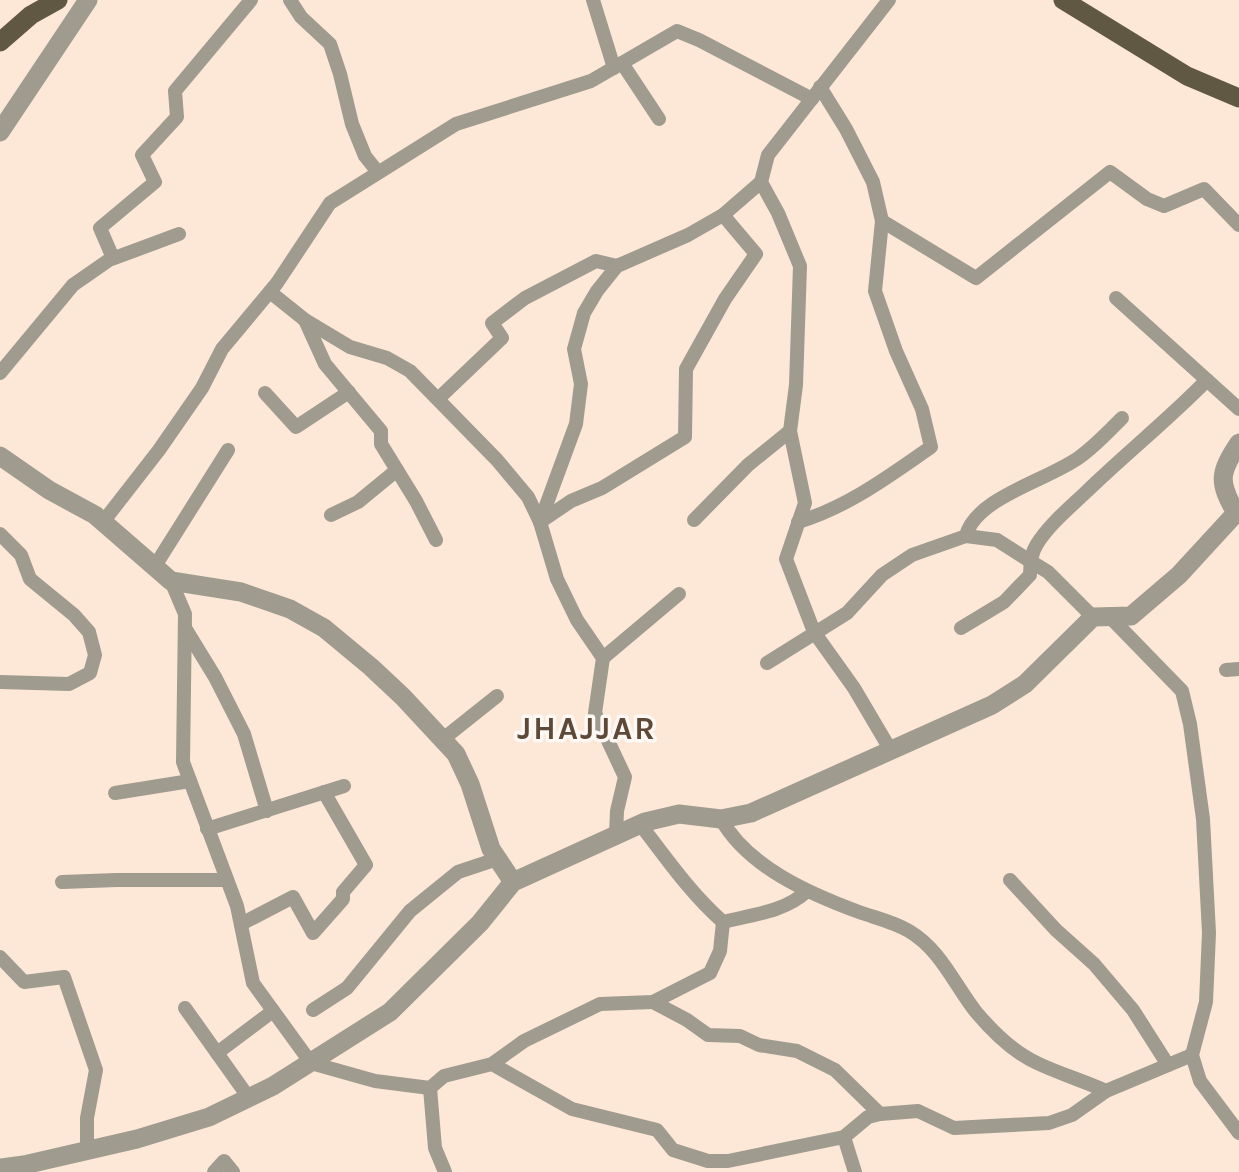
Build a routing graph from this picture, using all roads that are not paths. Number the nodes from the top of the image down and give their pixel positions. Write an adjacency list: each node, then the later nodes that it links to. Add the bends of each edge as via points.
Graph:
1 (58, 0): 8 (main road, via 31,15)
2 (88, 0): 13 (street)
3 (250, 0): 20 (street, via 174,91 177,117 142,155 155,182 100,228)
4 (290, 0): 14 (street, via 330,44 352,124 365,156)
5 (593, 0): 9 (street)
6 (889, 0): 10 (street)
7 (1063, 0): 11 (main road, via 1187,76)
8 (0, 42)
9 (618, 66): 10 (street, via 677,31); 12 (street); 14 (street, via 592,81 456,124)
10 (816, 93): 15 (street, via 768,155); 17 (street, via 846,129 873,182)
11 (1239, 98)
12 (659, 119)
13 (0, 132)
14 (377, 171): 22 (street, via 330,203)
15 (761, 182): 16 (street); 32 (street, via 800,266)
16 (723, 215): 21 (street); 41 (street, via 755,254 686,369 685,437)
17 (882, 221): 18 (street, via 976,278 1110,172 1164,206 1204,189); 42 (street, via 875,291 922,409 932,447 871,488 824,514)
18 (1239, 225)
19 (179, 234): 20 (street)
20 (113, 258): 25 (street, via 73,285)
21 (617, 266): 29 (street, via 596,261 518,303 492,323 502,338); 41 (street, via 584,313 574,349 580,384 576,424)
22 (270, 292): 24 (street); 40 (street, via 222,349 202,388)
23 (1116, 299): 26 (street)
24 (305, 320): 28 (street, via 325,364); 29 (street, via 350,347 387,358 410,371)
25 (0, 373)
26 (1207, 380): 30 (street); 46 (street, via 1055,522 1036,545)
27 (265, 393): 28 (street, via 296,427)
28 (349, 393): 36 (street, via 381,431 381,444)
29 (438, 398): 41 (street, via 528,496)
30 (1239, 409)
31 (1122, 418): 44 (street, via 1080,457 1011,492 983,512 969,525)
32 (790, 431): 39 (street, via 748,465); 42 (street, via 805,503)
33 (1239, 443): 38 (street, via 1225,463 1223,490)
34 (228, 450): 47 (street)
35 (0, 456): 40 (street)
36 (397, 470): 37 (street, via 358,502); 45 (street)
37 (331, 515)
38 (1238, 515): 50 (street, via 1131,616)
39 (694, 520)
40 (103, 522): 47 (street)
41 (540, 522): 54 (street, via 557,579)
42 (798, 522): 53 (street, via 786,559)
43 (0, 534): 56 (street, via 22,555 30,579 89,632 95,655 90,673 69,684)
44 (966, 536): 46 (street, via 997,540); 53 (street, via 912,555 882,575 848,612)
45 (436, 540)
46 (1030, 561): 50 (street); 52 (street, via 1030,575 1004,602)
47 (155, 566): 48 (street)
48 (172, 581): 51 (street, via 185,614); 58 (street, via 241,592 324,628 403,696)
49 (679, 594): 54 (street)
50 (1102, 617): 59 (street, via 1025,684 992,705); 83 (street, via 1182,691 1190,724 1203,819 1209,933 1206,1002)
51 (185, 628): 60 (street, via 183,762); 64 (street, via 244,734)
52 (961, 628)
53 (814, 632): 55 (street); 59 (street)
54 (603, 658): 68 (street, via 595,713 625,777)
55 (767, 663)
56 (0, 682)
57 (498, 696): 58 (street)
58 (443, 739): 69 (street, via 470,784)
59 (890, 750): 65 (street, via 751,813)
60 (190, 781): 63 (street); 67 (street)
61 (344, 786): 62 (street)
62 (324, 792): 64 (street); 76 (street, via 366,865 313,933 293,897)
63 (115, 793)
64 (267, 811): 67 (street)
65 (721, 820): 66 (street, via 679,814); 74 (street, via 755,858)
66 (640, 824): 68 (street); 75 (street)
67 (207, 829): 70 (street)
68 (616, 835): 73 (street)
69 (497, 859): 73 (street); 80 (street, via 458,872 420,903 347,988)
70 (227, 880): 72 (street); 76 (street)
71 (1010, 880): 86 (street, via 1094,964 1133,1010)
72 (62, 882)
73 (513, 882): 84 (street, via 480,923 390,1012)
74 (807, 891): 75 (street, via 779,908); 88 (street, via 922,939 937,953 977,1012 1006,1042 1035,1063)
75 (723, 922): 78 (street, via 720,951 710,973)
76 (241, 924): 81 (street, via 253,983)
77 (0, 957): 93 (street, via 24,982 64,977 96,1070 87,1118)
78 (653, 1002): 85 (street, via 600,1004 524,1041); 90 (street, via 708,1035 740,1036 759,1045 797,1051 835,1070)
79 (185, 1008): 82 (street)
80 (313, 1010)
81 (273, 1011): 82 (street); 84 (street)
82 (217, 1053): 89 (street)
83 (1192, 1055): 86 (street); 91 (street, via 1200,1081)
84 (311, 1063): 87 (street, via 375,1081); 89 (street)
85 (492, 1064): 87 (street, via 444,1076); 94 (street, via 572,1109 657,1130 673,1150)
86 (1168, 1065): 88 (street)
87 (430, 1088): 98 (street, via 435,1148)
88 (1106, 1091): 90 (street, via 1072,1115 1049,1124 954,1128 918,1111)
89 (249, 1098): 93 (street, via 209,1117)
90 (880, 1114): 92 (street, via 868,1117)
91 (1239, 1133)
92 (844, 1138): 94 (street); 99 (street)
93 (87, 1151): 95 (street)
94 (715, 1167)
95 (0, 1168)
96 (214, 1172): 97 (street, via 224,1161)
97 (233, 1172)
98 (445, 1172)
99 (855, 1172)

